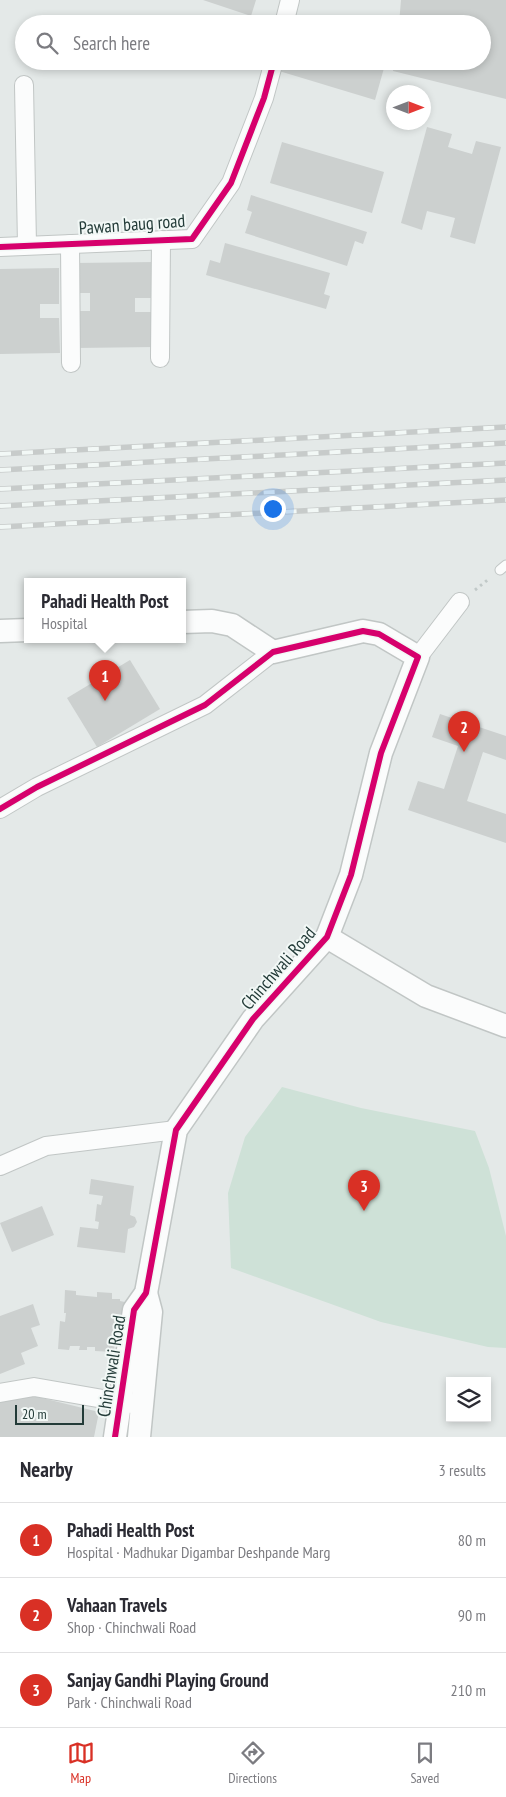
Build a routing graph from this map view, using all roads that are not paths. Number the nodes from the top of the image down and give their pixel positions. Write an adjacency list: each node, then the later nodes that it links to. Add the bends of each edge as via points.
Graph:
1 (290, 0): 2 (street)
2 (286, 15)
3 (272, 70): 5 (street, Pawan baug road, via 231,182 192,239)
4 (24, 85): 7 (street)
5 (161, 240): 6 (street, Pawan baug road); 9 (street)
6 (70, 244): 7 (street, Pawan baug road); 10 (street)
7 (28, 245): 8 (street, Pawan baug road)
8 (0, 246)
9 (160, 358)
10 (70, 363)
11 (460, 602): 16 (street)
12 (186, 622): 15 (street, via 212,621 232,625)
13 (24, 630): 14 (street)
14 (0, 631)
15 (273, 652): 16 (street, via 363,631 379,634); 17 (street, via 205,705 37,787)
16 (418, 657): 18 (street, Chinchwali Road, via 381,754 351,875)
17 (0, 809)
18 (327, 937): 19 (street, via 426,996); 20 (street, Chinchwali Road, via 252,1019)
19 (506, 1026)
20 (176, 1130): 21 (street, via 46,1146); 22 (street, Chinchwali Road)
21 (0, 1166)
22 (146, 1293): 24 (street, Chinchwali Road, via 134,1310); 25 (street, via 151,1312)
23 (0, 1393): 24 (street, via 34,1386)
24 (120, 1402): 25 (street); 26 (street, Chinchwali Road)
25 (142, 1406): 27 (street)
26 (115, 1437)
27 (139, 1437)

